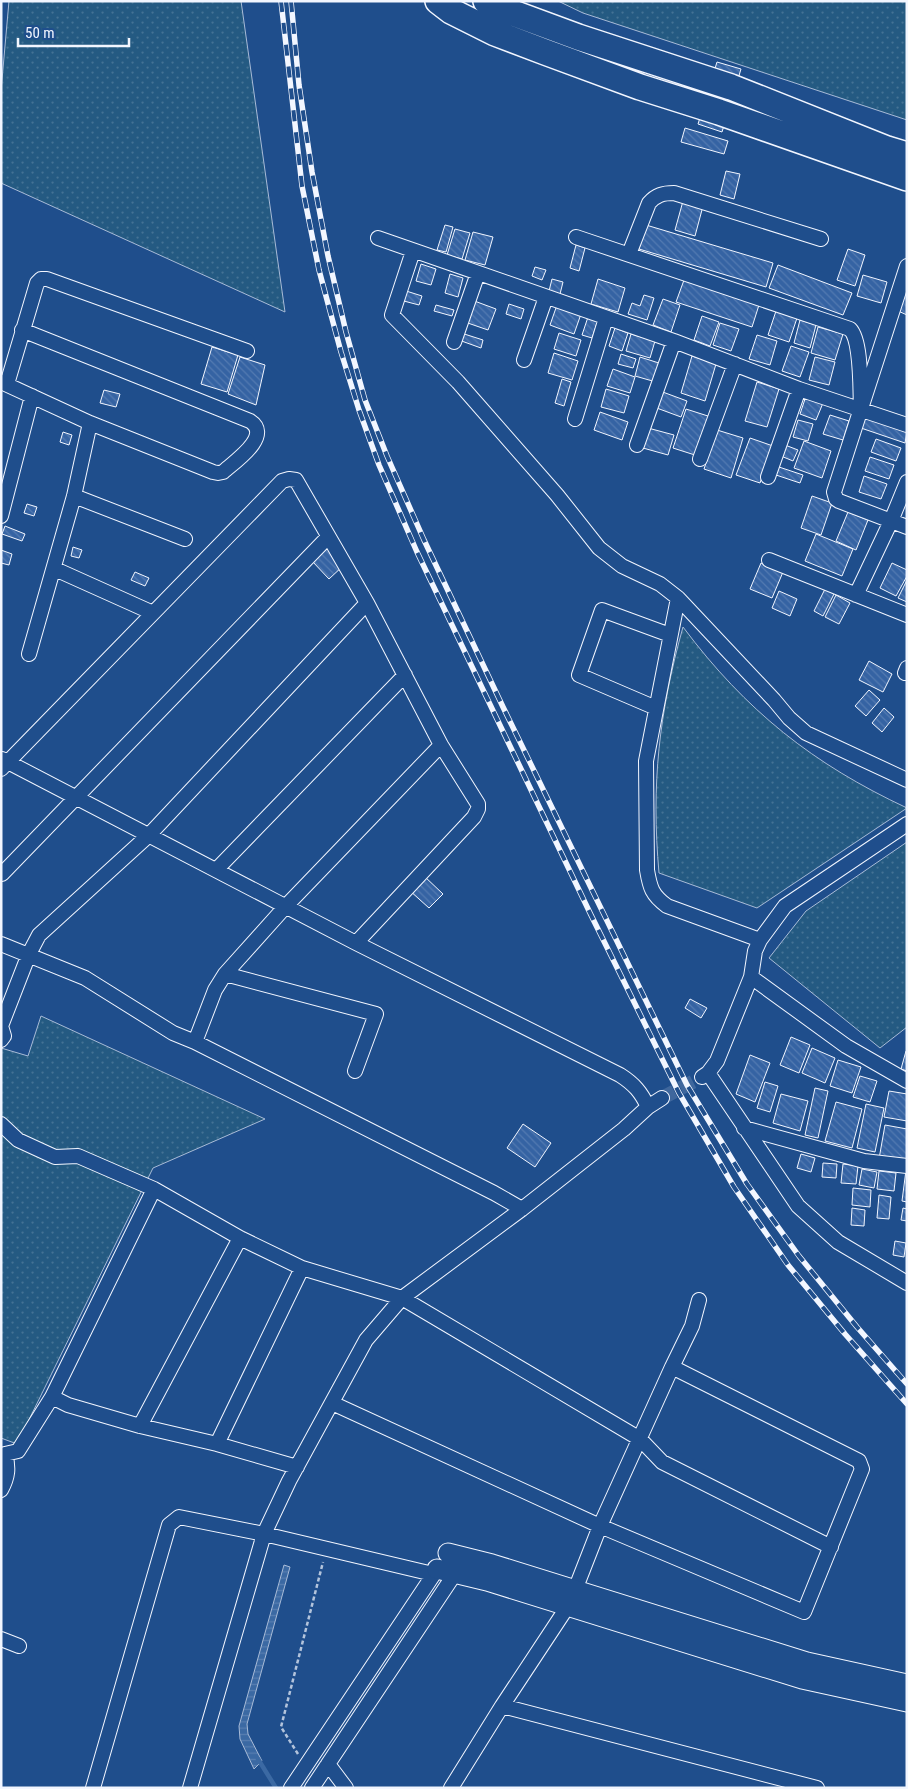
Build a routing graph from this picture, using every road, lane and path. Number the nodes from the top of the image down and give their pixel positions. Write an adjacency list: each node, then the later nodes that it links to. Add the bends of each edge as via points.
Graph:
1 (438, 1): 4 (highway, via 495,33 640,88)
2 (486, 1): 3 (highway, via 578,37 731,87)
3 (907, 155)
4 (907, 178)
5 (576, 236): 9 (street)
6 (378, 238): 8 (street)
7 (821, 239): 9 (street, via 666,193 649,203)
8 (413, 251): 11 (street); 40 (street, via 392,314 458,382 599,548 622,566 660,584)
9 (629, 254): 23 (street, via 850,330 858,346)
10 (907, 266): 23 (street)
11 (478, 273): 12 (street); 16 (street)
12 (546, 297): 13 (street); 18 (street)
13 (606, 318): 15 (street); 24 (street)
14 (22, 330): 17 (street, via 37,283 47,279); 20 (street); 25 (street, via 250,421 257,429 252,446 218,473)
15 (674, 341): 19 (street); 27 (street)
16 (454, 342)
17 (247, 351)
18 (524, 360)
19 (735, 364): 21 (street); 28 (street)
20 (4, 383): 22 (street)
21 (799, 389): 23 (street); 29 (street)
22 (32, 396): 25 (street); 32 (street)
23 (861, 409): 26 (street); 33 (street, via 834,496 839,501)
24 (575, 419)
25 (90, 423): 31 (street)
26 (907, 425)
27 (637, 445)
28 (700, 459)
29 (768, 478)
30 (907, 482): 33 (street)
31 (74, 496): 36 (street); 38 (street)
32 (1, 516)
33 (892, 521): 34 (street); 39 (street)
34 (907, 527)
35 (328, 537): 41 (street); 42 (street, via 298,482 282,480); 51 (street)
36 (185, 539)
37 (769, 560): 39 (street)
38 (55, 569): 42 (street); 45 (street)
39 (856, 595): 43 (street)
40 (678, 598): 44 (street); 50 (street, via 806,733)
41 (367, 603): 46 (street); 53 (street)
42 (153, 613): 49 (street)
43 (907, 615)
44 (670, 635): 47 (street); 47 (street, via 602,610 579,675)
45 (29, 654)
46 (405, 675): 48 (street); 54 (street)
47 (656, 708): 57 (street, via 646,761 650,886 656,898 667,906)
48 (441, 745): 56 (street); 58 (street, via 478,804 478,809)
49 (4, 763): 51 (street)
50 (907, 780)
51 (76, 797): 53 (street); 55 (street)
52 (907, 824): 57 (street, via 785,906)
53 (149, 835): 54 (street); 60 (street, via 39,935)
54 (216, 870): 56 (street)
55 (2, 874)
56 (286, 906): 58 (street); 61 (street)
57 (760, 940): 62 (street)
58 (356, 943): 69 (street, via 620,1075 639,1090)
59 (1, 944): 60 (street)
60 (29, 954): 63 (street); 65 (street, via 85,978 173,1033)
61 (225, 974): 65 (street, via 215,990); 66 (street, via 376,1014)
62 (751, 977): 67 (street, via 846,1046); 71 (street, via 717,1061 705,1075)
63 (1, 1026): 64 (street, via 4,1036)
64 (1, 1040)
65 (195, 1042): 74 (street)
66 (355, 1071)
67 (907, 1081)
68 (662, 1098): 69 (street)
69 (648, 1107): 74 (street)
70 (1, 1124): 73 (street, via 18,1140 55,1157 78,1156)
71 (744, 1128): 72 (street, via 864,1161); 77 (street, via 798,1206 816,1224 838,1242)
72 (907, 1166)
73 (154, 1189): 75 (street); 81 (street)
74 (522, 1209): 78 (street)
75 (240, 1238): 76 (street); 83 (street)
76 (302, 1268): 78 (street); 85 (street)
77 (907, 1283)
78 (402, 1298): 82 (street, via 366,1340); 84 (street)
79 (699, 1300): 80 (street, via 692,1326)
80 (672, 1367): 84 (street); 91 (street, via 859,1461 862,1469)
81 (52, 1397): 83 (street, via 68,1405); 86 (street, via 18,1451)
82 (332, 1403): 87 (street); 89 (street)
83 (140, 1426): 85 (street)
84 (640, 1439): 89 (street); 91 (street, via 662,1462)
85 (217, 1444): 87 (street)
86 (3, 1453): 88 (street, via 8,1466 7,1479)
87 (297, 1467): 90 (street)
88 (1, 1490)
89 (600, 1526): 91 (street, via 804,1612); 96 (street)
90 (264, 1534): 92 (street); 104 (street, via 178,1517 169,1525); 105 (street)
91 (830, 1546)
92 (326, 1548): 94 (street); 103 (path, via 281,1727)
93 (457, 1555): 94 (street); 95 (street); 96 (street, via 492,1564)
94 (435, 1571): 95 (street); 103 (street)
95 (455, 1573): 96 (street); 102 (street)
96 (571, 1598): 99 (street, via 807,1662); 100 (street, via 802,1679); 101 (street)
97 (1, 1639): 98 (street)
98 (19, 1646)
99 (907, 1684)
100 (907, 1702)
101 (502, 1706): 109 (street); 110 (street)
102 (328, 1764): 107 (street); 108 (street)
103 (306, 1766): 106 (street)
104 (93, 1788)
105 (190, 1788)
106 (291, 1788)
107 (312, 1788)
108 (346, 1788)
109 (451, 1788)
110 (817, 1788)

